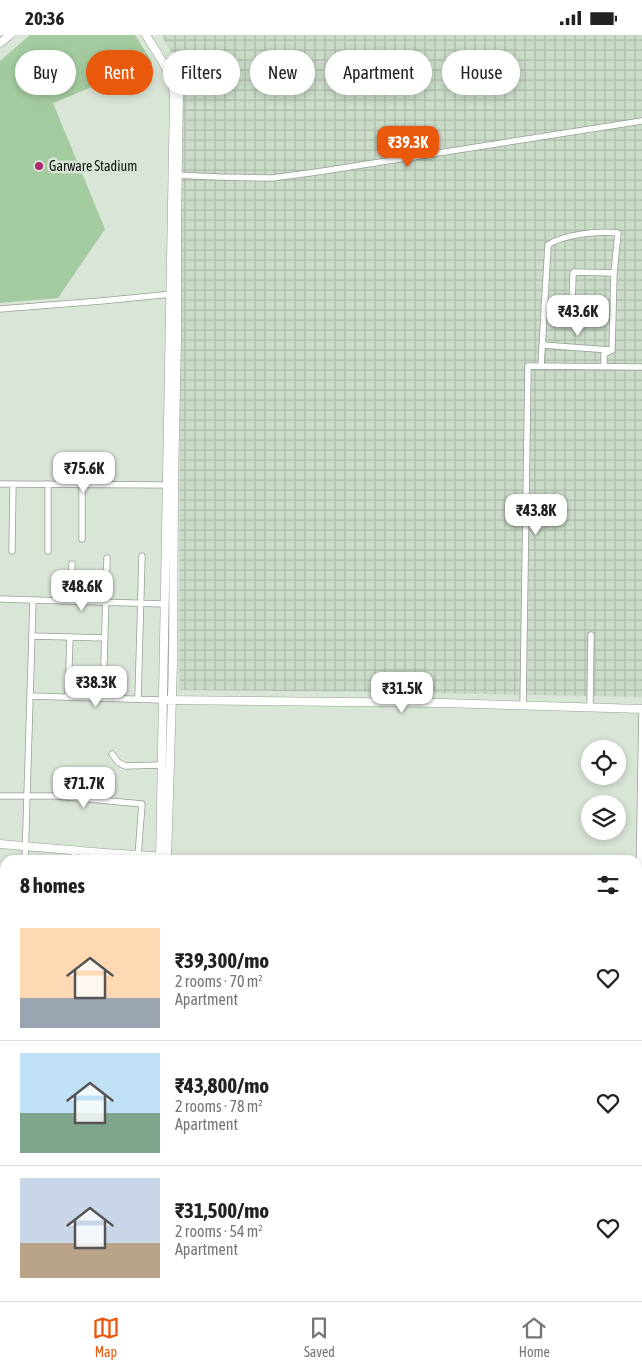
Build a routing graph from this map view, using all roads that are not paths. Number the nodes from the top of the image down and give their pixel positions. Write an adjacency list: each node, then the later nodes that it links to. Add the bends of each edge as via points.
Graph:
1 (10, 35): 4 (street)
2 (146, 35): 5 (street)
3 (151, 35): 5 (street)
4 (0, 43)
5 (159, 53): 7 (street, via 174,86)
6 (642, 121): 7 (street, via 272,178)
7 (175, 175): 9 (street)
8 (614, 273): 10 (street, via 574,272 572,305); 10 (street, via 618,233 584,233 549,243); 13 (street)
9 (173, 294): 11 (street); 21 (street, via 170,339)
10 (544, 305): 12 (street)
11 (0, 309)
12 (542, 345): 13 (street); 14 (street)
13 (612, 350): 15 (street, via 604,353)
14 (541, 366): 15 (street); 44 (street, via 528,366)
15 (604, 367): 16 (street)
16 (642, 367)
17 (0, 483): 18 (street)
18 (12, 484): 19 (street); 23 (street)
19 (48, 484): 20 (street); 24 (street)
20 (82, 484): 21 (street); 22 (street)
21 (171, 485): 33 (street); 43 (street, via 174,580)
22 (82, 539)
23 (12, 551)
24 (48, 551)
25 (142, 556): 32 (street)
26 (107, 558): 31 (street)
27 (72, 564): 30 (street)
28 (0, 599): 29 (street)
29 (33, 600): 30 (street); 34 (street)
30 (71, 601): 31 (street)
31 (106, 602): 32 (street); 37 (street)
32 (141, 603): 33 (street); 41 (street)
33 (165, 604): 42 (street)
34 (32, 635): 36 (street); 38 (street)
35 (592, 635): 45 (street)
36 (70, 637): 37 (street); 39 (street)
37 (105, 638): 40 (street)
38 (30, 696): 39 (street); 50 (street)
39 (68, 697): 40 (street)
40 (103, 698): 41 (street)
41 (138, 699): 42 (street)
42 (162, 699): 43 (street); 48 (street)
43 (172, 700): 44 (street); 58 (street)
44 (523, 706): 45 (street)
45 (590, 707): 46 (street)
46 (642, 709): 60 (street)
47 (112, 754): 48 (street, via 122,765)
48 (162, 765): 59 (street)
49 (0, 796): 50 (street)
50 (27, 796): 52 (street); 57 (street, via 142,804)
51 (0, 844): 52 (street)
52 (25, 846): 53 (street); 54 (street)
53 (74, 850): 55 (street); 56 (street)
54 (25, 855)
55 (74, 855)
56 (127, 855)
57 (138, 855)
58 (162, 855)
59 (162, 855)
60 (639, 855)
61 (144, 1301): 62 (main road)
62 (150, 1301): 63 (main road)
63 (157, 1301)

